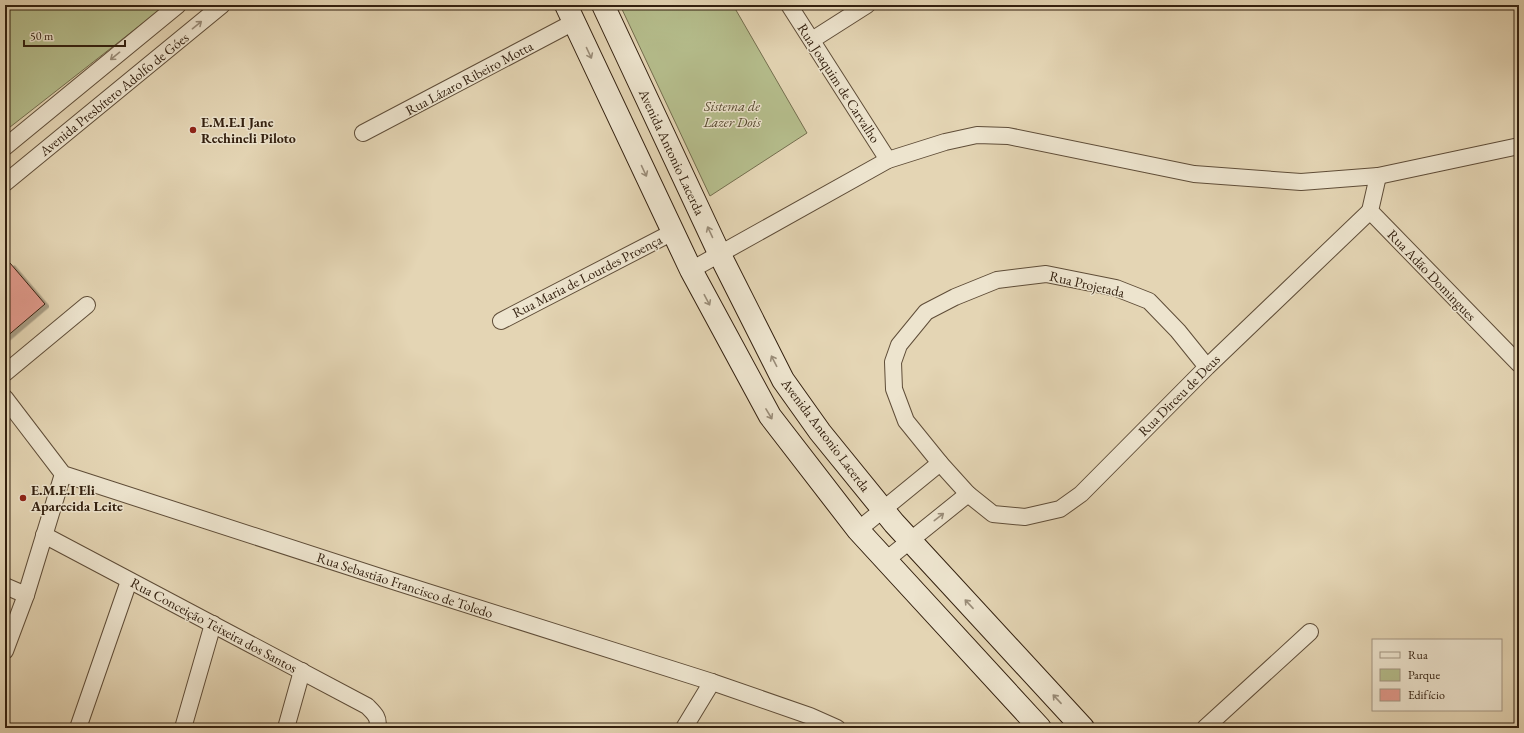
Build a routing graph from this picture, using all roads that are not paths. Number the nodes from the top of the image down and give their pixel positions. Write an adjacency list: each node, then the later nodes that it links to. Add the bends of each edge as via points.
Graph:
1 (178, 5): 10 (street, Avenida Presbítero Adolfo de Góes, one-way to 10)
2 (222, 5): 13 (street, Avenida Presbítero Adolfo de Góes, one-way to 2)
3 (603, 5): 16 (main road, Avenida Antonio Lacerda, one-way to 3)
4 (789, 5): 7 (street, Rua Joaquim de Carvalho)
5 (867, 5): 7 (street)
6 (570, 14): 8 (street, Rua Lázaro Ribeiro Motta); 15 (main road, one-way to 15)
7 (812, 40): 11 (street, Rua Joaquim de Carvalho)
8 (363, 133)
9 (1519, 146): 12 (street)
10 (5, 147)
11 (888, 160): 12 (street, via 977,135 1008,136 1194,174 1301,182); 16 (street)
12 (1378, 176): 14 (street)
13 (5, 183)
14 (1370, 211): 20 (street, Rua Adão Domingues); 21 (street, Rua Dirceu de Deus)
15 (673, 232): 17 (main road); 19 (street, Rua Maria de Lourdes Proença)
16 (720, 255): 17 (street); 27 (main road, Avenida Antonio Lacerda, one-way to 16, via 820,432 783,380)
17 (691, 270): 28 (main road, one-way to 28, via 770,416)
18 (87, 305): 22 (street)
19 (501, 321)
20 (1519, 364)
21 (1207, 367): 24 (street, Rua Projetada, via 1149,301 1116,288 1046,274 997,280 926,312 899,345 894,362 894,389 906,422); 26 (street, Rua Dirceu de Deus, via 1080,494 1060,508 1025,517 993,514)
22 (5, 373)
23 (5, 398): 25 (street)
24 (940, 463): 26 (street, Rua Dirceu de Deus); 27 (street)
25 (63, 474): 29 (street); 39 (street, Rua Sebastião Francisco de Toledo)
26 (968, 494): 30 (street, one-way to 26)
27 (883, 510): 28 (street); 30 (main road, Avenida Antonio Lacerda)
28 (858, 530): 31 (main road)
29 (44, 535): 32 (street, Rua Conceição Teixeira dos Santos); 34 (street)
30 (909, 541): 31 (street); 48 (main road, Avenida Antonio Lacerda, one-way to 30)
31 (886, 560): 47 (main road)
32 (129, 580): 35 (street, Rua Conceição Teixeira dos Santos); 42 (street)
33 (5, 586): 34 (street)
34 (26, 595): 37 (street)
35 (213, 624): 38 (street, Rua Conceição Teixeira dos Santos); 43 (street)
36 (1310, 632): 49 (street)
37 (5, 651)
38 (302, 671): 41 (street, Rua Conceição Teixeira dos Santos, via 367,706 375,714); 44 (street)
39 (712, 682): 40 (street, Rua Sebastião Francisco de Toledo); 45 (street)
40 (806, 722): 46 (street, Rua Sebastião Francisco de Toledo)
41 (378, 725)
42 (78, 728)
43 (182, 728)
44 (286, 728)
45 (684, 728)
46 (837, 728)
47 (1040, 728)
48 (1083, 728)
49 (1205, 728)

